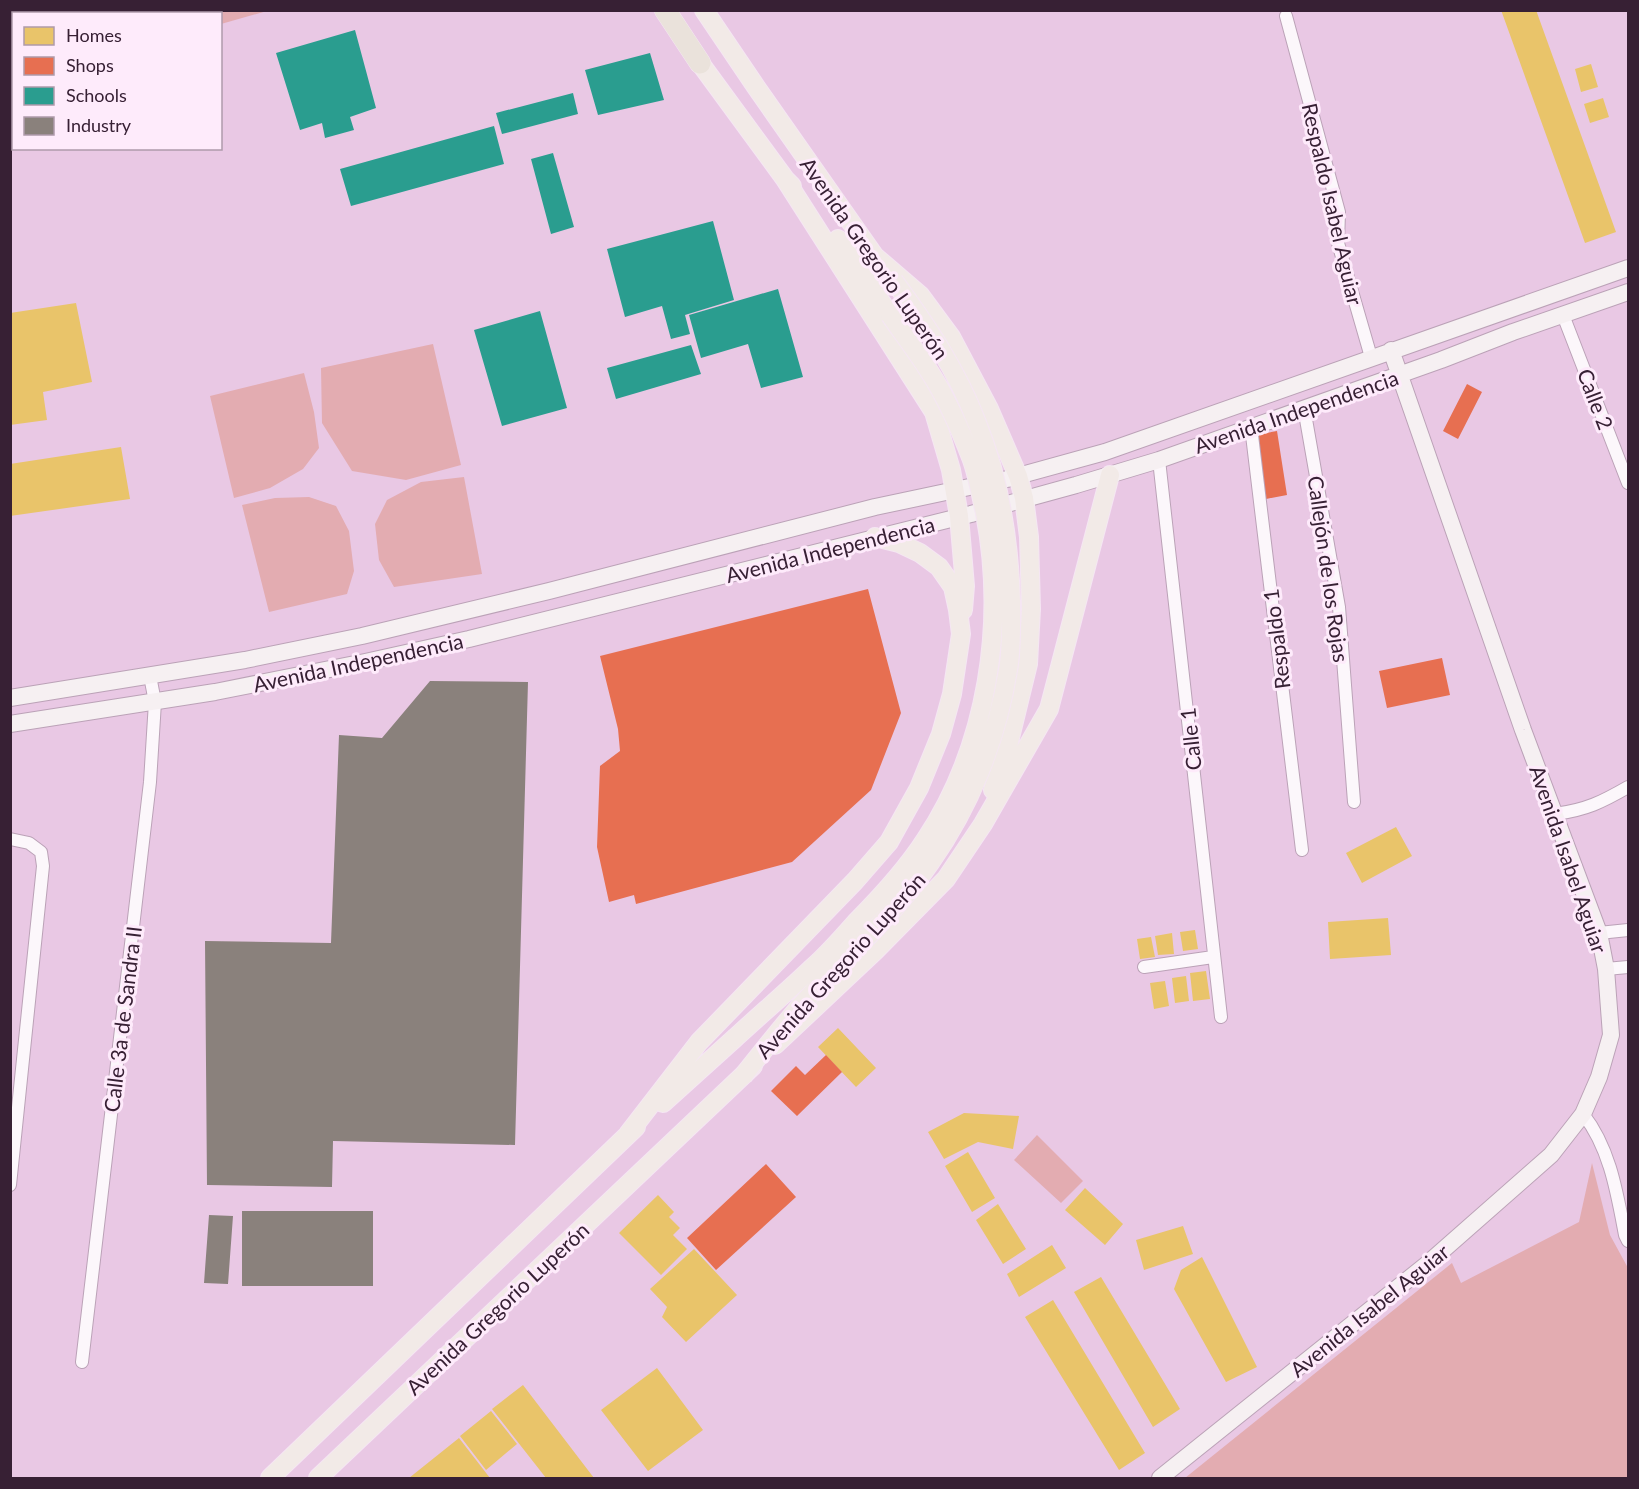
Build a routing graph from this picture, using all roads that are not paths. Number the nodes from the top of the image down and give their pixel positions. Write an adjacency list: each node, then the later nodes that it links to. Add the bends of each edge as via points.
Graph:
1 (665, 10): 5 (highway)
2 (672, 10): 5 (highway)
3 (704, 10): 7 (main road, Avenida Gregorio Luperón)
4 (1286, 16): 12 (street, Respaldo Isabel Aguiar, via 1339,212 1338,243)
5 (700, 63): 6 (main road, Avenida Gregorio Luperón)
6 (785, 179): 20 (main road, via 934,412); 44 (main road, Avenida Gregorio Luperón, bridge, via 825,220 930,371 973,463 992,563 988,677 971,744 951,797 892,885 813,967)
7 (871, 253): 18 (main road, via 920,296 951,337); 42 (main road, Avenida Gregorio Luperón, bridge, via 929,329 977,421 1006,528 1010,569 1009,667 976,780 959,818 931,862 907,894 801,1006)
8 (1629, 268): 11 (main road, Avenida Independencia)
9 (1629, 292): 10 (main road, Avenida Independencia)
10 (1563, 315): 13 (main road, Avenida Independencia); 19 (street, Calle 2)
11 (1391, 350): 12 (main road, Avenida Independencia); 13 (main road, Avenida Isabel Aguiar)
12 (1371, 357): 18 (main road, Avenida Independencia, via 1105,452)
13 (1400, 374): 14 (main road, Avenida Independencia); 31 (main road, Avenida Isabel Aguiar)
14 (1304, 408): 15 (main road, Avenida Independencia); 30 (street, Callejón de los Rojas, via 1339,607)
15 (1251, 427): 16 (main road, Avenida Independencia); 34 (street, Respaldo 1)
16 (1159, 460): 17 (main road, Avenida Independencia); 37 (street, Calle 1)
17 (1110, 475): 21 (main road, Avenida Independencia); 32 (main road, via 1049,709)
18 (1018, 476): 20 (main road, Avenida Independencia); 21 (main road)
19 (1629, 483)
20 (954, 490): 22 (main road); 25 (main road, Avenida Independencia, via 362,636)
21 (1024, 498): 22 (main road, Avenida Independencia); 32 (main road, via 1031,609 1028,664)
22 (959, 516): 23 (main road, Avenida Independencia); 24 (main road, via 965,586)
23 (875, 537): 24 (main road, via 920,552 939,567 953,587); 27 (main road, Avenida Independencia, via 469,639)
24 (962, 634): 44 (main road, via 941,734 919,789 889,842 699,1042)
25 (150, 676): 26 (main road, Avenida Independencia); 27 (street, Calle 3a de Sandra II)
26 (10, 698)
27 (154, 702): 28 (main road, Avenida Independencia); 47 (street, Calle 3a de Sandra II, via 150,782)
28 (10, 724)
29 (1629, 787): 31 (street, via 1597,805)
30 (1354, 802)
31 (1555, 814): 36 (main road, Avenida Isabel Aguiar)
32 (983, 824): 42 (main road, via 946,879)
33 (10, 839): 45 (street, via 29,843 41,852 44,866)
34 (1302, 850)
35 (1629, 930): 36 (street)
36 (1599, 933): 40 (main road, Avenida Isabel Aguiar)
37 (1213, 957): 38 (street); 41 (street, Calle 1)
38 (1144, 967)
39 (1629, 967): 40 (street)
40 (1606, 969): 43 (main road, Avenida Isabel Aguiar, via 1611,1035)
41 (1221, 1017)
42 (743, 1076): 49 (main road, Avenida Gregorio Luperón)
43 (1583, 1114): 46 (street, via 1596,1132 1614,1180); 50 (main road, Avenida Isabel Aguiar, via 1551,1155 1426,1265)
44 (628, 1134): 48 (main road, Avenida Gregorio Luperón)
45 (10, 1185)
46 (1629, 1241)
47 (82, 1362)
48 (270, 1479)
49 (318, 1479)
50 (1160, 1479)

